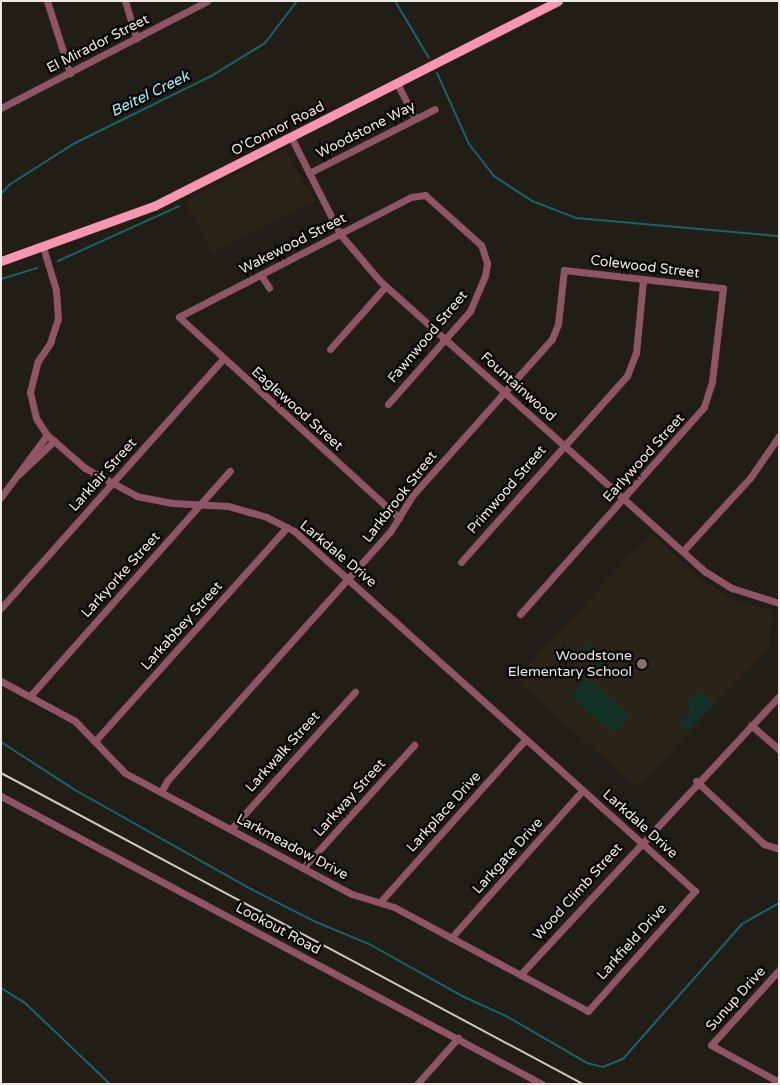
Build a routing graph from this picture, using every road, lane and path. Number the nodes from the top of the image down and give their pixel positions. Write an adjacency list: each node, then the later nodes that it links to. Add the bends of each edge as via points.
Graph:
1 (47, 1): 6 (street)
2 (125, 1): 5 (street)
3 (558, 1): 7 (main road, O'Connor Road)
4 (204, 2): 5 (street, El Mirador Street)
5 (136, 38): 6 (street, El Mirador Street)
6 (70, 73): 9 (street, El Mirador Street)
7 (397, 83): 11 (street); 12 (main road, O'Connor Road)
8 (1, 98): 9 (street)
9 (3, 107)
10 (435, 109): 11 (street, Woodstone Way)
11 (415, 119): 13 (street, Woodstone Way)
12 (291, 137): 13 (street, Fountainwood); 15 (main road, O'Connor Road, via 154,206)
13 (309, 173): 14 (street, Fountainwood)
14 (340, 234): 16 (street, Wakewood Street, via 420,195 429,198 481,245); 19 (street, Wakewood Street); 21 (street, Fountainwood, via 364,265)
15 (43, 247): 17 (main road, O'Connor Road); 30 (street, Larkdale Drive, via 56,290 58,319 50,343 38,361 30,392 33,412)
16 (485, 254): 25 (street, Fawnwood Street, via 485,276 480,294)
17 (1, 261)
18 (564, 270): 20 (street, Colewood Street); 28 (street, Larkbrook Street, via 557,332)
19 (261, 275): 22 (street); 24 (street, Wakewood Street)
20 (643, 280): 23 (street, Colewood Street); 33 (street, Primwood Street, via 632,367)
21 (386, 286): 25 (street, Fountainwood); 26 (street)
22 (269, 288)
23 (723, 288): 39 (street, Earlywood Street, via 712,382 704,407)
24 (179, 317): 27 (street, Eaglewood Street)
25 (446, 339): 28 (street, Fountainwood); 29 (street, Fawnwood Street)
26 (330, 349)
27 (224, 359): 36 (street, Larklair Street); 41 (street, Eaglewood Street)
28 (504, 391): 33 (street, Fountainwood); 41 (street, Larkbrook Street, via 412,496)
29 (388, 404)
30 (48, 435): 32 (street, Larkdale Drive); 35 (street)
31 (779, 436): 43 (street, via 750,478)
32 (54, 441): 35 (street); 36 (street, Larkdale Drive)
33 (564, 445): 39 (street, Fountainwood); 44 (street, Primwood Street)
34 (230, 471): 40 (street, Larkyorke Street)
35 (18, 475): 37 (street)
36 (111, 485): 40 (street, Larkdale Drive, via 154,501); 47 (street, Larklair Street)
37 (4, 489): 38 (street)
38 (1, 497)
39 (624, 499): 43 (street, Fountainwood); 48 (street, Earlywood Street)
40 (201, 504): 42 (street, Larkdale Drive, via 243,509); 51 (street, Larkyorke Street)
41 (399, 518): 45 (street, Larkbrook Street)
42 (287, 528): 45 (street, Larkdale Drive); 55 (street, Larkabbey Street)
43 (682, 551): 46 (street, Fountainwood, via 732,588)
44 (461, 562)
45 (349, 579): 54 (street, Larkdale Drive); 60 (street, Larkbrook Street, via 166,781)
46 (779, 603)
47 (1, 608)
48 (520, 614)
49 (1, 681): 51 (street, Larkmeadow Drive)
50 (355, 692): 62 (street, Larkwalk Street)
51 (30, 696): 55 (street, Larkmeadow Drive, via 75,721)
52 (779, 696): 53 (street, Wood Climb Street)
53 (750, 725): 57 (street); 58 (street, Wood Climb Street)
54 (526, 739): 59 (street, Larkdale Drive); 67 (street, Larkplace Drive)
55 (96, 740): 60 (street, Larkmeadow Drive, via 118,769)
56 (414, 745): 65 (street, Larkway Street)
57 (779, 749)
58 (696, 782): 63 (street, Wood Climb Street); 64 (street, via 764,844)
59 (583, 790): 63 (street, Larkdale Drive); 68 (street, Larkgate Drive)
60 (161, 792): 62 (street, Larkmeadow Drive)
61 (1, 796): 72 (street, Lookout Road)
62 (230, 829): 65 (street, Larkmeadow Drive)
63 (641, 842): 66 (street, Larkdale Drive); 70 (street, Wood Climb Street)
64 (779, 848)
65 (304, 868): 67 (street, Larkmeadow Drive, via 352,894)
66 (696, 891): 71 (street, Larkfield Drive)
67 (381, 901): 68 (street, Larkmeadow Drive)
68 (451, 938): 70 (street, Larkmeadow Drive)
69 (779, 970): 73 (street, Sunup Drive, via 711,1045)
70 (520, 974): 71 (street, Larkmeadow Drive)
71 (588, 1011)
72 (458, 1038): 74 (street); 75 (street, Lookout Road)
73 (779, 1082)
74 (417, 1084)
75 (542, 1084)

